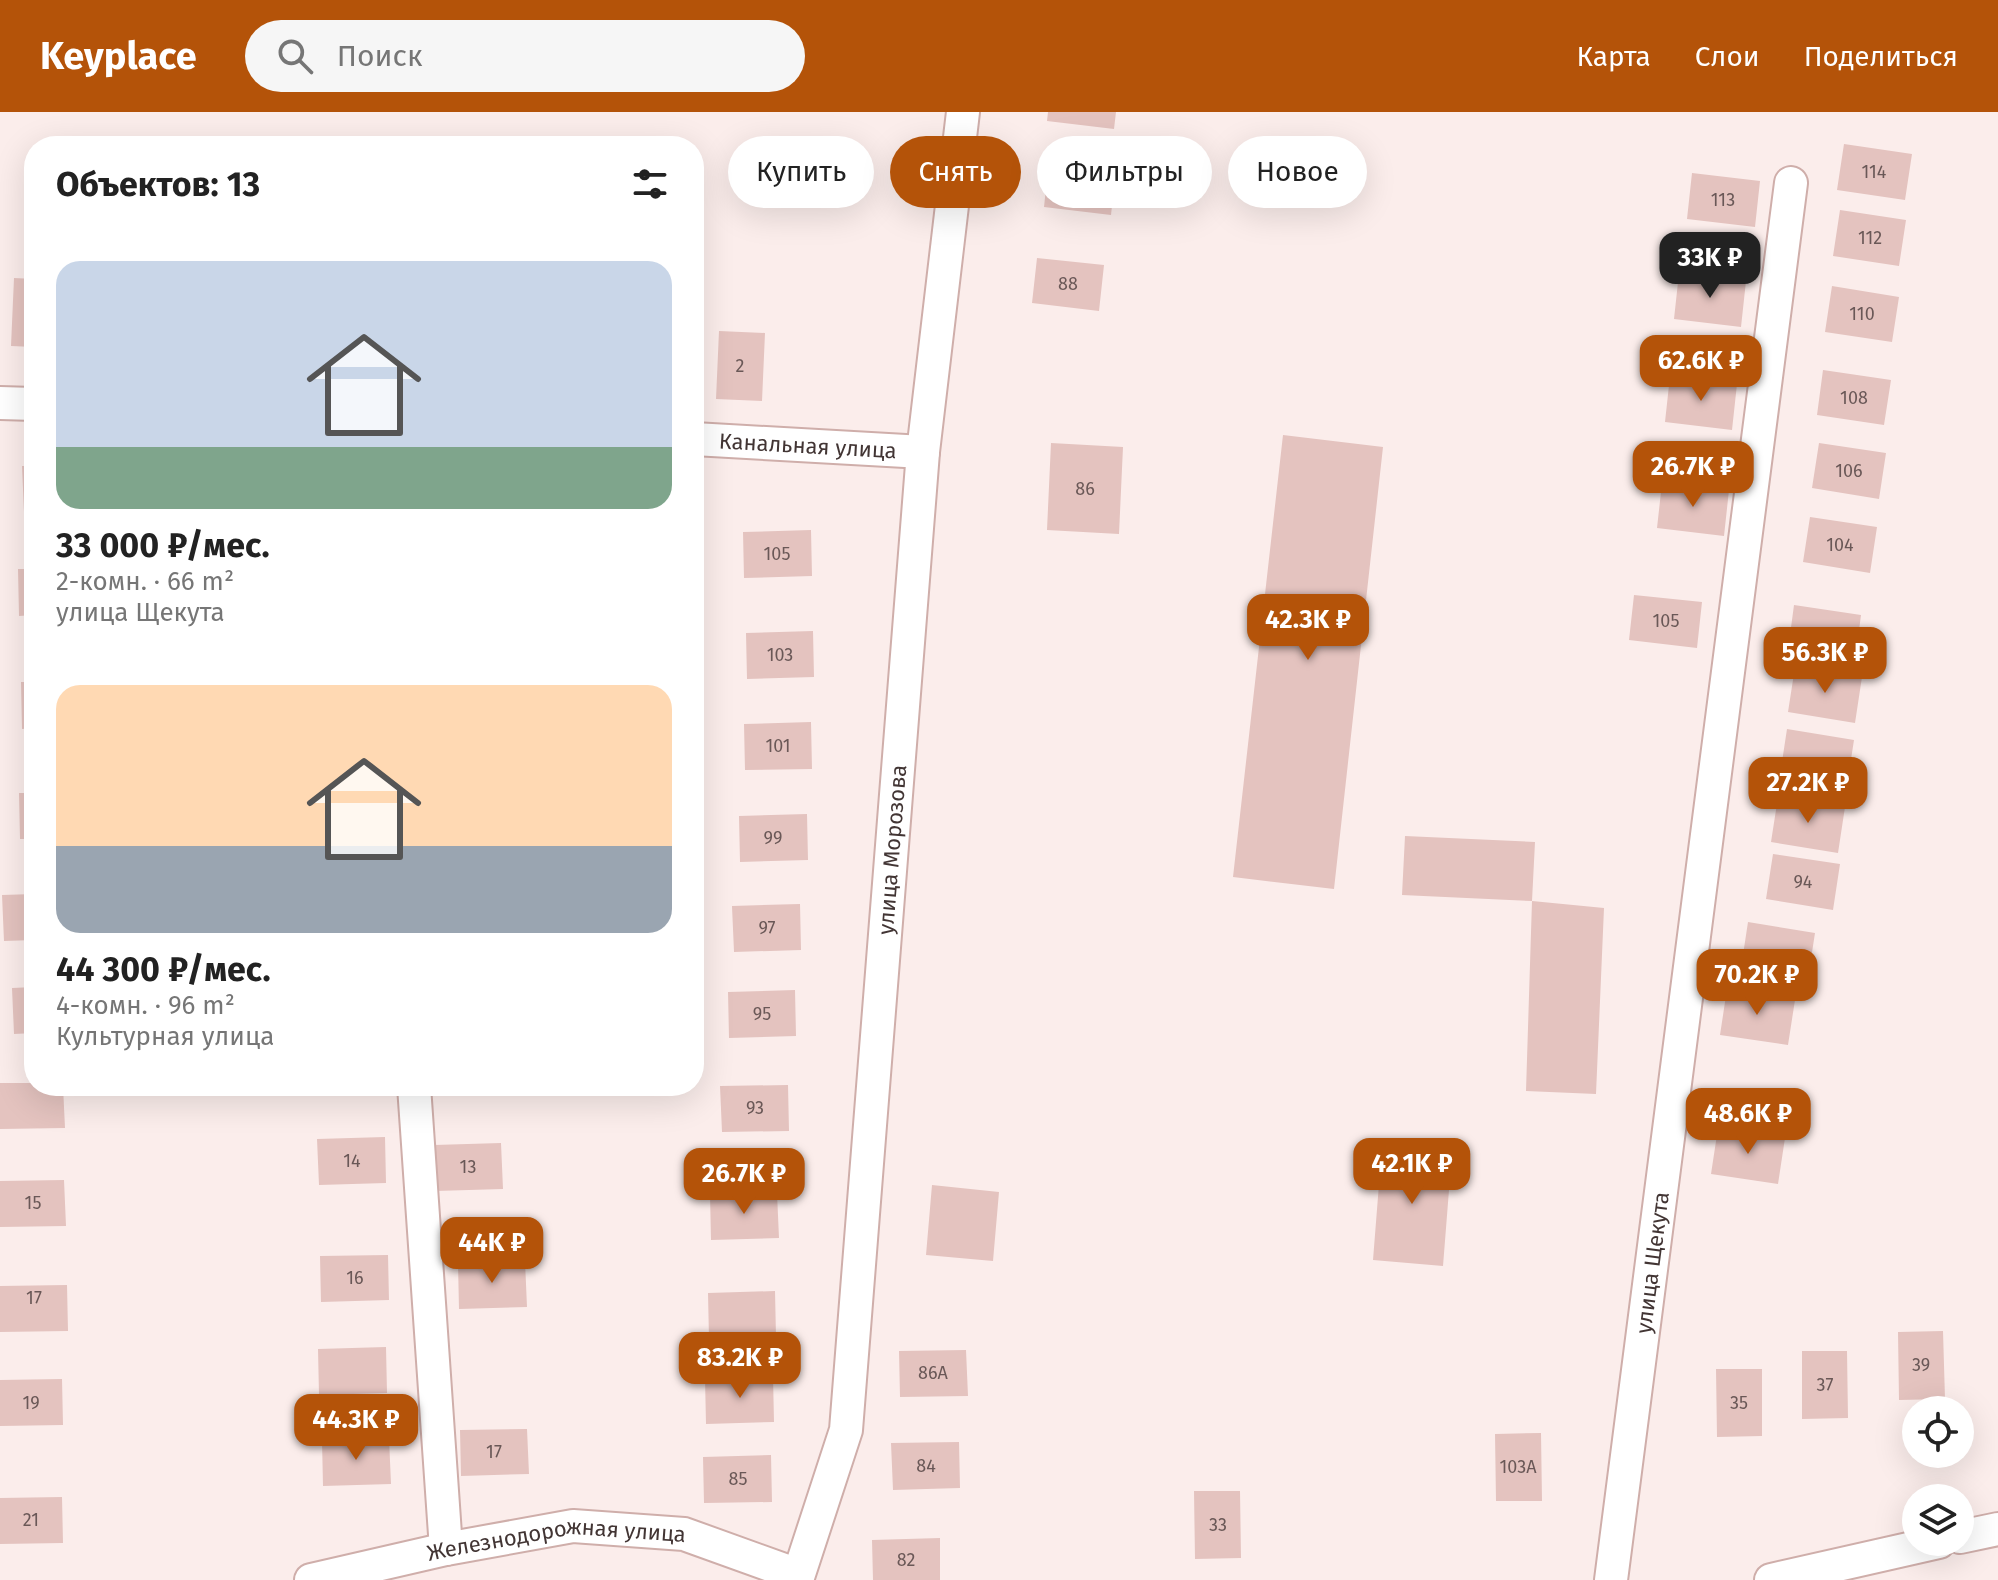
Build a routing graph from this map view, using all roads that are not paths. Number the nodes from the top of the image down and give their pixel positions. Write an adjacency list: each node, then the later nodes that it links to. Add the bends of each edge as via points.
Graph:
1 (963, 112): 6 (street, улица Морозова)
2 (1791, 183): 14 (street, улица Щекута)
3 (0, 403): 4 (street)
4 (24, 404)
5 (704, 440): 6 (street, Канальная улица)
6 (923, 452): 12 (street, улица Морозова, via 846,1430)
7 (415, 1096): 10 (street)
8 (1998, 1529): 9 (street)
9 (1974, 1534)
10 (446, 1549): 12 (street, Железнодорожная улица, via 573,1526 684,1534); 13 (street, Железнодорожная улица)
11 (1902, 1550): 15 (street)
12 (797, 1578)
13 (311, 1580)
14 (1611, 1580)
15 (1771, 1580)

